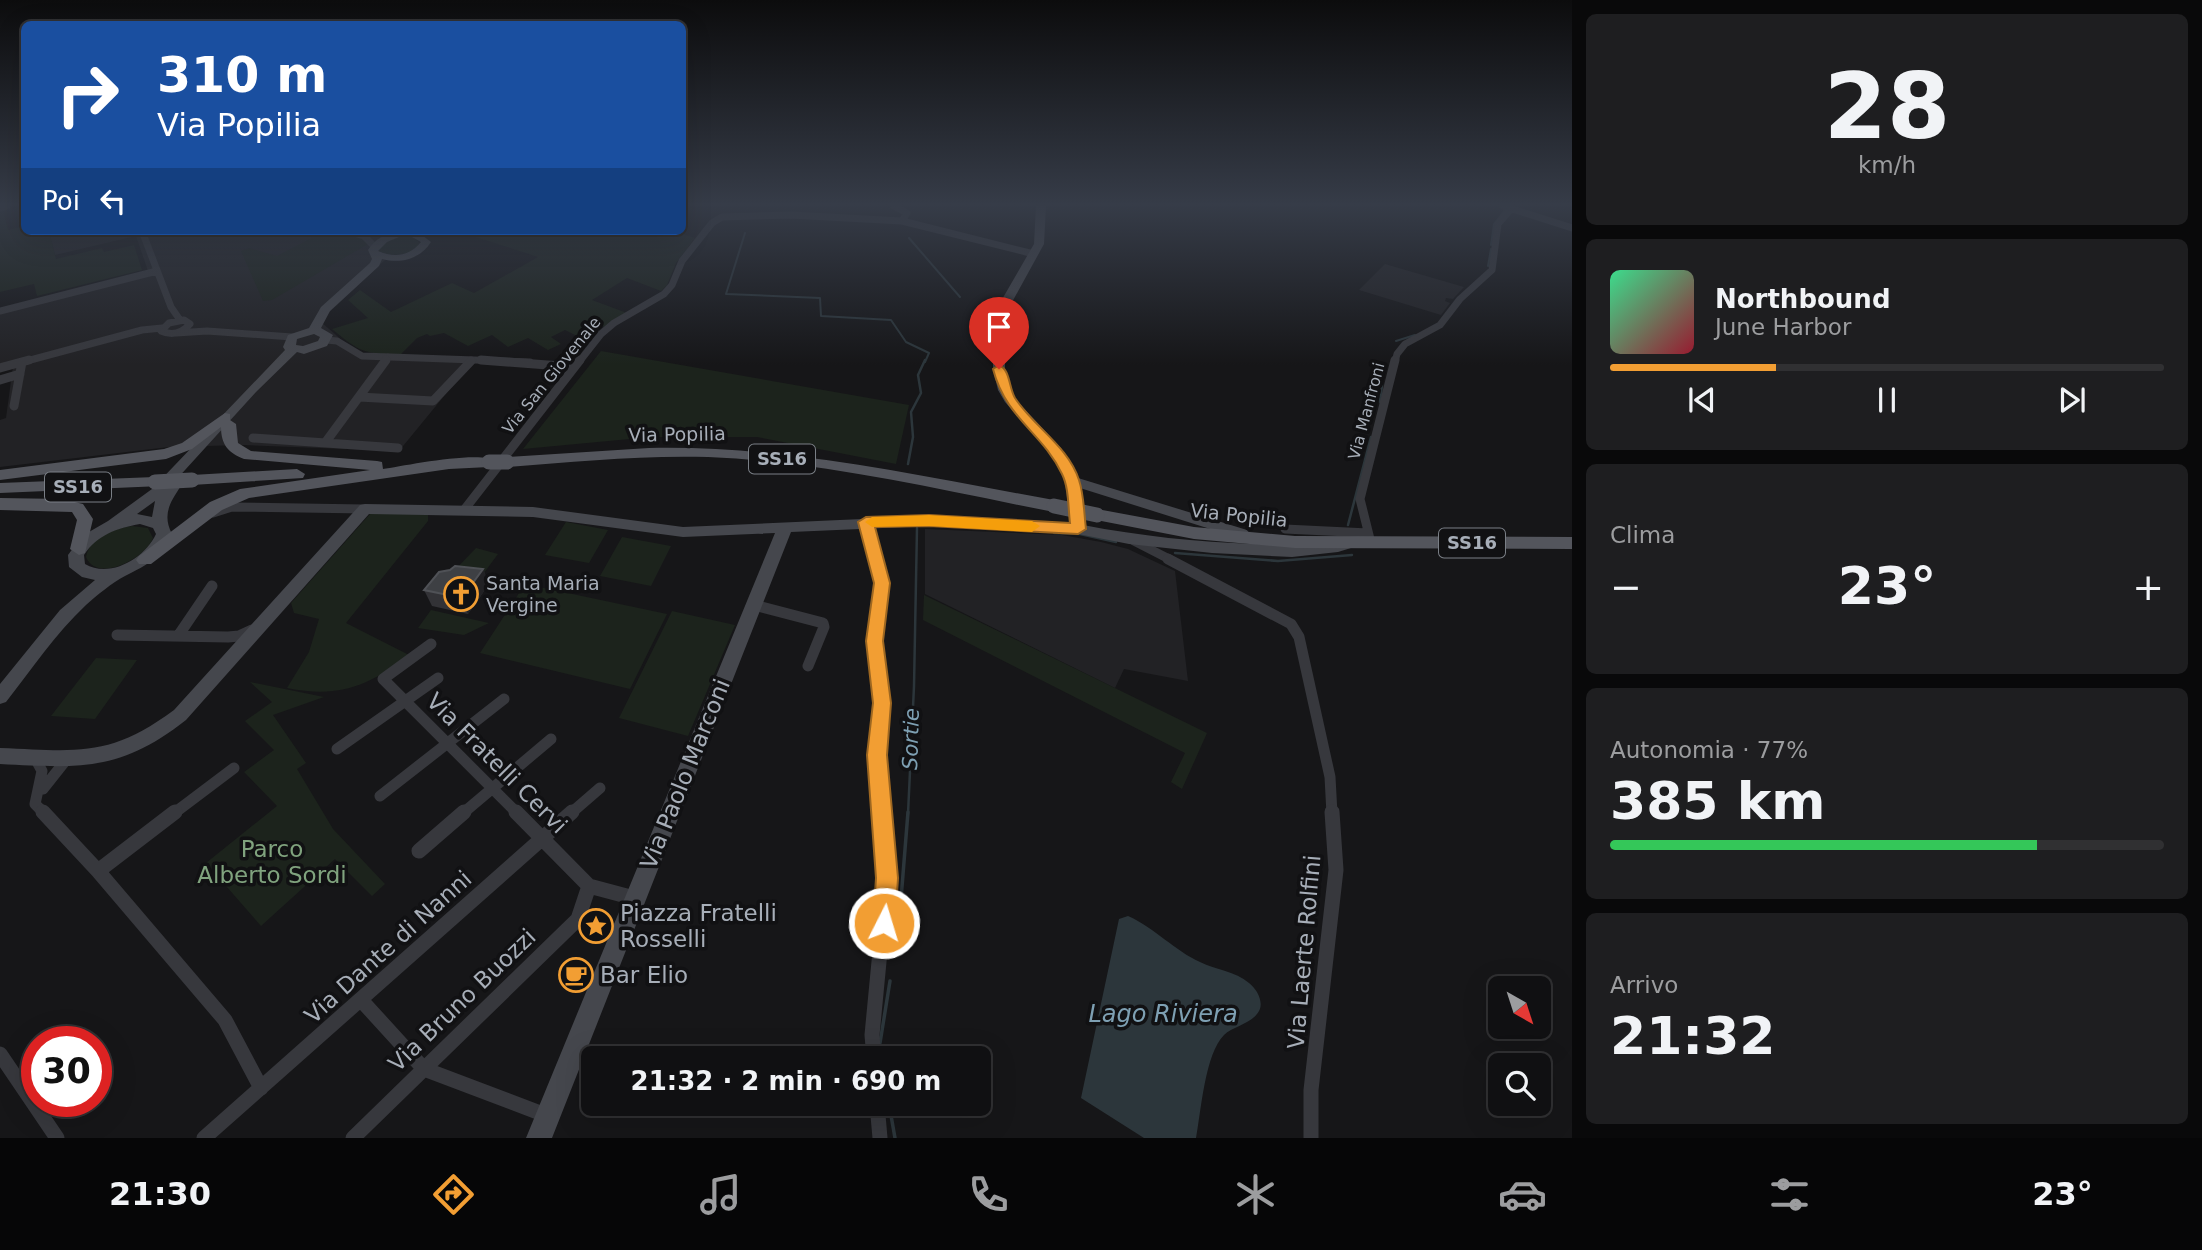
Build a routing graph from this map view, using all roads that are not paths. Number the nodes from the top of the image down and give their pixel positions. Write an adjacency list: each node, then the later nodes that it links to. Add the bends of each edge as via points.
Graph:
1 (153, 259): 7 (street)
2 (374, 259): 15 (street, via 325,309)
3 (396, 259): 15 (street, via 381,266 330,312)
4 (683, 259): 20 (street, Via San Giovenale, via 664,294 614,323)
5 (1031, 259): 34 (street, via 999,315 999,369 1011,402 1056,452)
6 (1493, 259): 46 (street, Via Manfroni, via 1492,270 1440,325 1405,344 1397,354 1360,499)
7 (157, 271): 8 (street); 9 (street)
8 (171, 307): 10 (street); 12 (street)
9 (0, 311)
10 (180, 320): 11 (street); 12 (street)
11 (190, 324): 13 (street); 14 (street)
12 (162, 327): 14 (street, via 164,334); 19 (street)
13 (207, 331): 14 (street); 16 (street, via 270,337)
14 (176, 333)
15 (320, 334): 16 (street); 16 (street, via 317,346); 17 (street, via 362,356)
16 (294, 345): 26 (street)
17 (388, 357): 18 (street); 24 (street)
18 (471, 361): 20 (street); 24 (street, via 433,401)
19 (22, 362): 21 (street); 22 (street)
20 (574, 367): 30 (street, Via San Giovenale)
21 (0, 368)
22 (20, 374): 23 (street); 25 (street)
23 (0, 380)
24 (359, 397): 28 (street)
25 (14, 406)
26 (227, 421): 32 (main road, via 234,450 249,456); 33 (main road, via 166,454); 40 (street, via 166,494); 41 (street, via 157,492)
27 (253, 439): 28 (street)
28 (325, 443): 29 (street)
29 (398, 448)
30 (499, 462): 31 (main road, Via Popilia / SS16); 38 (street, Via San Giovenale); 48 (main road, Via Popilia / SS16, bridge, via 732,454 800,461 1194,533)
31 (446, 465): 32 (main road, Via Popilia / SS16); 42 (main road, via 258,490 225,501)
32 (398, 468): 35 (main road, Via Popilia / SS16, bridge)
33 (0, 475)
34 (1072, 481): 44 (street); 48 (street)
35 (0, 488)
36 (0, 504): 51 (main road, via 77,509 85,519)
37 (365, 509): 38 (street, Via Popilia); 42 (street, Via Popilia, via 232,507); 61 (street, via 257,627)
38 (464, 510): 43 (street, Via Popilia, via 533,512 683,532)
39 (866, 522): 43 (street, Via Popilia); 44 (street, Via Popilia); 86 (street, via 882,583 875,641 882,703 877,755 887,878)
40 (159, 524): 41 (street, via 140,519); 52 (street, via 162,540)
41 (113, 525): 51 (street)
42 (192, 525): 52 (main road)
43 (785, 528): 56 (street, Via Paolo Marconi)
44 (1078, 529): 47 (street, Via Popilia)
45 (1285, 529): 46 (street, Via Popilia)
46 (1370, 538): 49 (main road, Via Popilia / SS16); 50 (main road, Via Popilia / SS16)
47 (1129, 539): 49 (street, Via Popilia, via 1292,551); 96 (street, Via Laerte Rolfini, via 1281,617 1299,637 1330,777 1336,870 1311,1090)
48 (1268, 540): 49 (main road, Via Popilia / SS16)
49 (1348, 543)
50 (1572, 543)
51 (79, 549): 53 (street)
52 (145, 560): 54 (street)
53 (77, 567): 54 (street, via 97,575); 57 (street, via 80,587)
54 (126, 569): 57 (street)
55 (212, 586): 59 (street)
56 (754, 605): 62 (street, via 823,623); 82 (street, Via Paolo Marconi)
57 (71, 607): 64 (street)
58 (117, 635): 59 (street)
59 (178, 636): 61 (street, via 209,637)
60 (431, 644): 66 (street, Via Fratelli Cervi, via 383,679)
61 (234, 645): 72 (street, via 180,715 161,731 110,756)
62 (808, 666)
63 (438, 678): 66 (street)
64 (0, 697)
65 (504, 699): 68 (street)
66 (405, 701): 68 (street, Via Fratelli Cervi); 69 (street)
67 (551, 739): 74 (street)
68 (449, 742): 74 (street, Via Fratelli Cervi); 76 (street)
69 (337, 749)
70 (0, 756): 71 (street)
71 (35, 758): 72 (street); 77 (street, via 43,767 33,796)
72 (66, 760): 77 (street, via 44,785)
73 (234, 768): 80 (street)
74 (492, 788): 78 (street, Via Fratelli Cervi); 79 (street)
75 (600, 789): 78 (street, Via Dante di Nanni)
76 (380, 796)
77 (42, 808): 80 (street)
78 (544, 839): 81 (street, Via Fratelli Cervi); 85 (street, Via Dante di Nanni)
79 (419, 851)
80 (98, 871): 89 (street, via 225,1020)
81 (589, 886): 82 (street); 83 (street, Via Bruno Buozzi)
82 (634, 898): 84 (street, Via Paolo Marconi)
83 (578, 919): 84 (street); 88 (street, Via Bruno Buozzi)
84 (620, 933): 91 (street, Via Paolo Marconi)
85 (362, 1001): 88 (street); 89 (street, Via Dante di Nanni)
86 (873, 1046)
87 (0, 1054): 92 (street)
88 (424, 1069): 91 (street); 94 (street, Via Bruno Buozzi)
89 (261, 1088): 93 (street, Via Dante di Nanni)
90 (878, 1116): 95 (street)
91 (544, 1127)
92 (57, 1138)
93 (204, 1138)
94 (353, 1138)
95 (880, 1138)
96 (1311, 1138)

